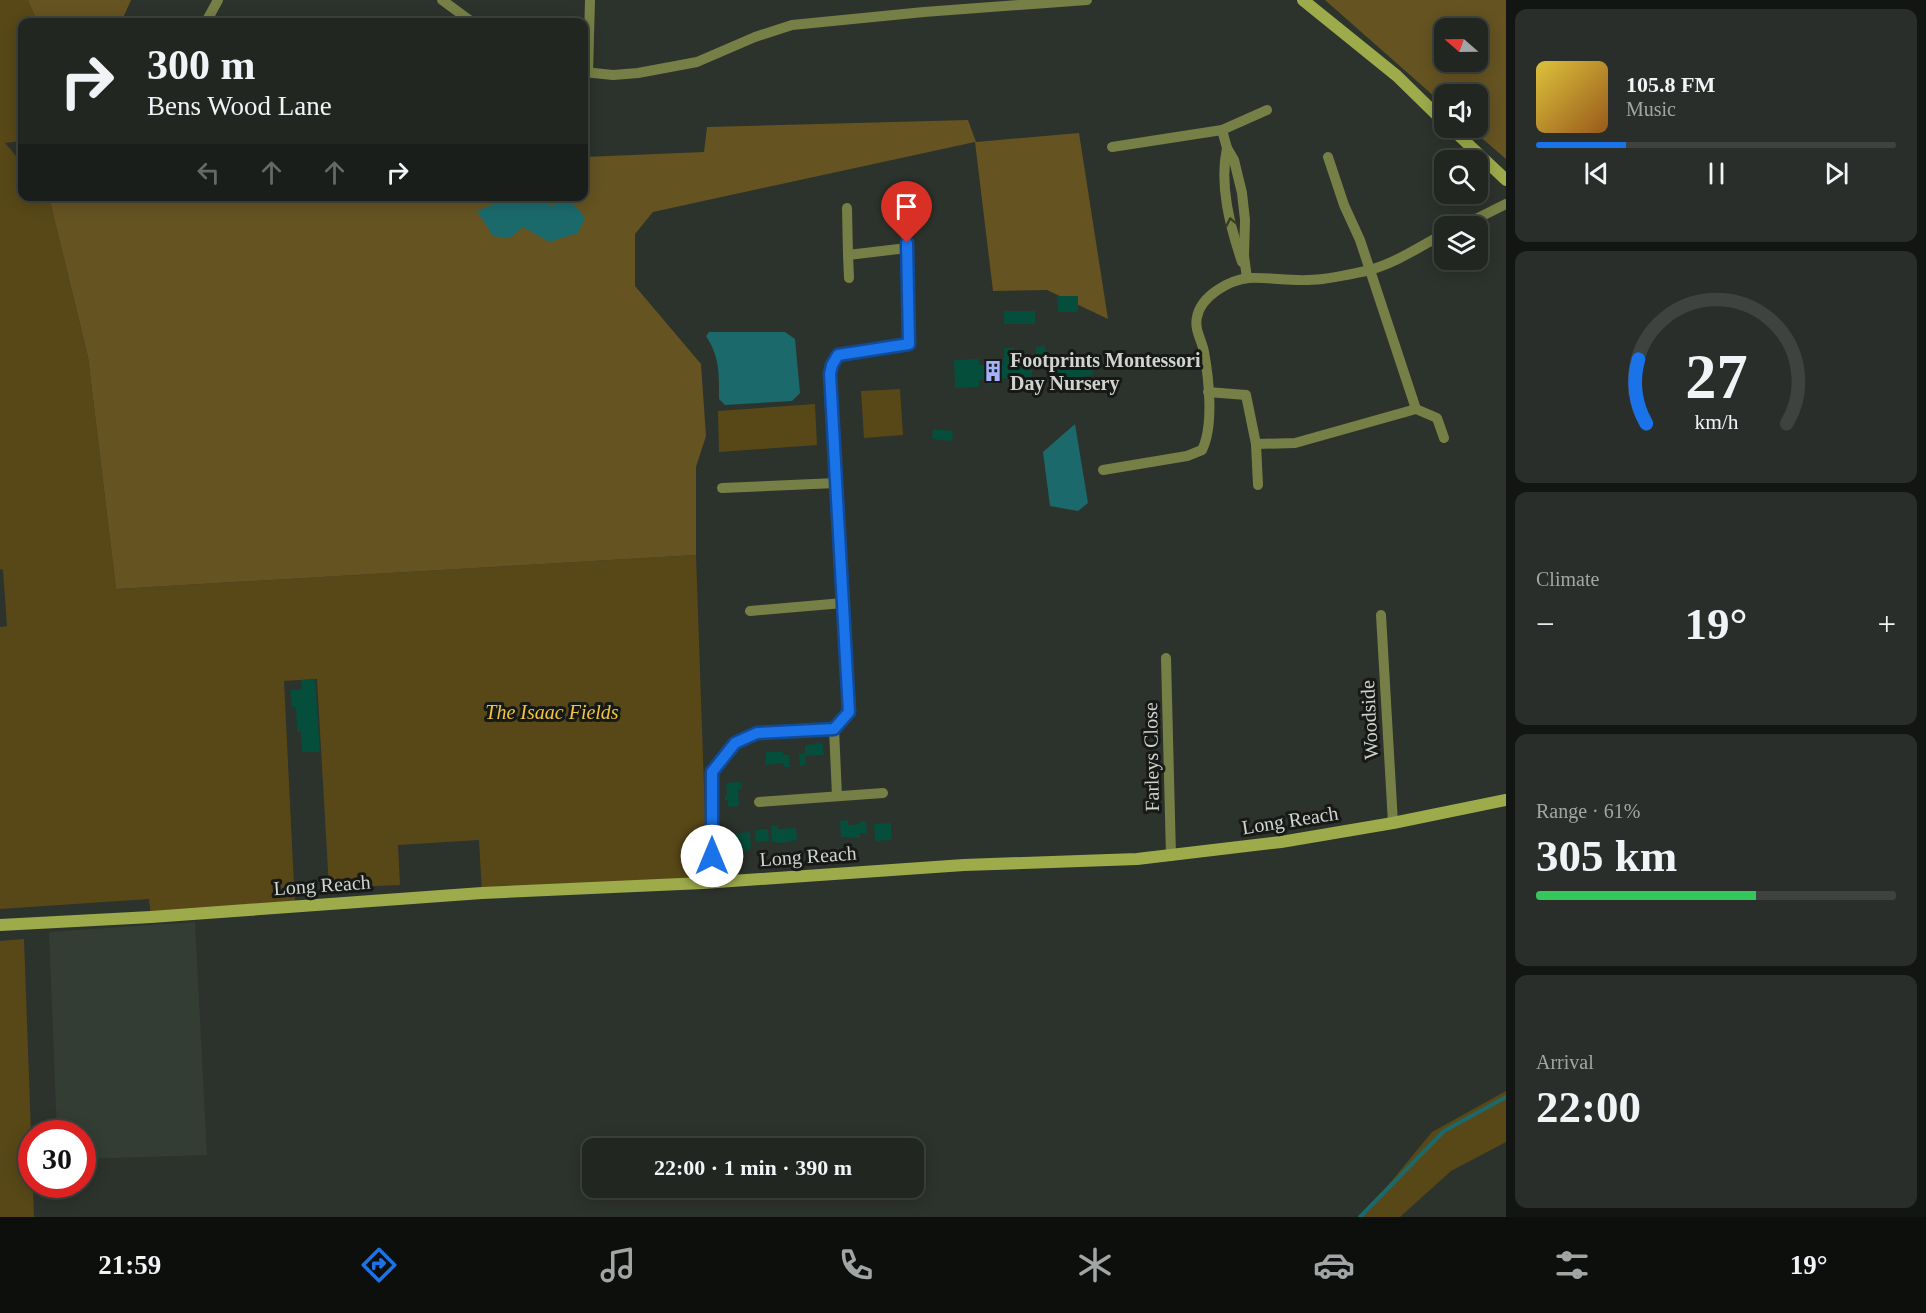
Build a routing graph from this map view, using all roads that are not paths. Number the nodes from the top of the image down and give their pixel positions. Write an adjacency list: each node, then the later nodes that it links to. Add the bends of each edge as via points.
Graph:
1 (218, 0): 6 (street)
2 (442, 0): 7 (street)
3 (590, 0): 8 (street)
4 (1087, 0): 9 (street, via 792,24 697,62 638,73)
5 (1303, 0): 11 (street, via 1397,76)
6 (208, 18)
7 (467, 18)
8 (588, 36)
9 (588, 73)
10 (1267, 110): 12 (street)
11 (1434, 112)
12 (1222, 130): 14 (street); 15 (street)
13 (1462, 138): 17 (street)
14 (1112, 147)
15 (1227, 148): 27 (street, via 1242,193); 27 (street, one-way to 15, via 1225,193 1223,165)
16 (1328, 157): 25 (street)
17 (1506, 180)
18 (905, 202): 23 (street)
19 (1506, 204): 21 (street)
20 (847, 208): 24 (street)
21 (1482, 216)
22 (1434, 239): 25 (street, via 1398,260)
23 (907, 248): 24 (street); 33 (street, via 909,344 838,355 832,365)
24 (848, 255): 26 (street)
25 (1370, 270): 27 (street, via 1307,280); 29 (street)
26 (849, 278)
27 (1247, 278): 28 (street, via 1204,300 1197,316)
28 (1208, 392): 31 (street, via 1246,395); 32 (street, via 1210,420 1202,450)
29 (1416, 409): 30 (street, via 1437,418); 31 (street, via 1295,443)
30 (1444, 438)
31 (1256, 444): 34 (street)
32 (1103, 470)
33 (836, 483): 35 (street); 36 (street)
34 (1258, 485)
35 (722, 488)
36 (843, 603): 37 (street); 40 (street, via 849,712)
37 (750, 610)
38 (1381, 615): 45 (street, Woodside)
39 (1166, 658): 46 (street, Farleys Close)
40 (834, 729): 42 (street); 47 (street, via 757,733 735,743 724,755 712,772)
41 (883, 794): 42 (street)
42 (837, 796): 44 (street)
43 (1506, 800): 45 (street, Long Reach)
44 (759, 802)
45 (1393, 823): 46 (street, Long Reach)
46 (1171, 856): 47 (street, Long Reach)
47 (712, 882): 48 (street, Long Reach)
48 (0, 925)

